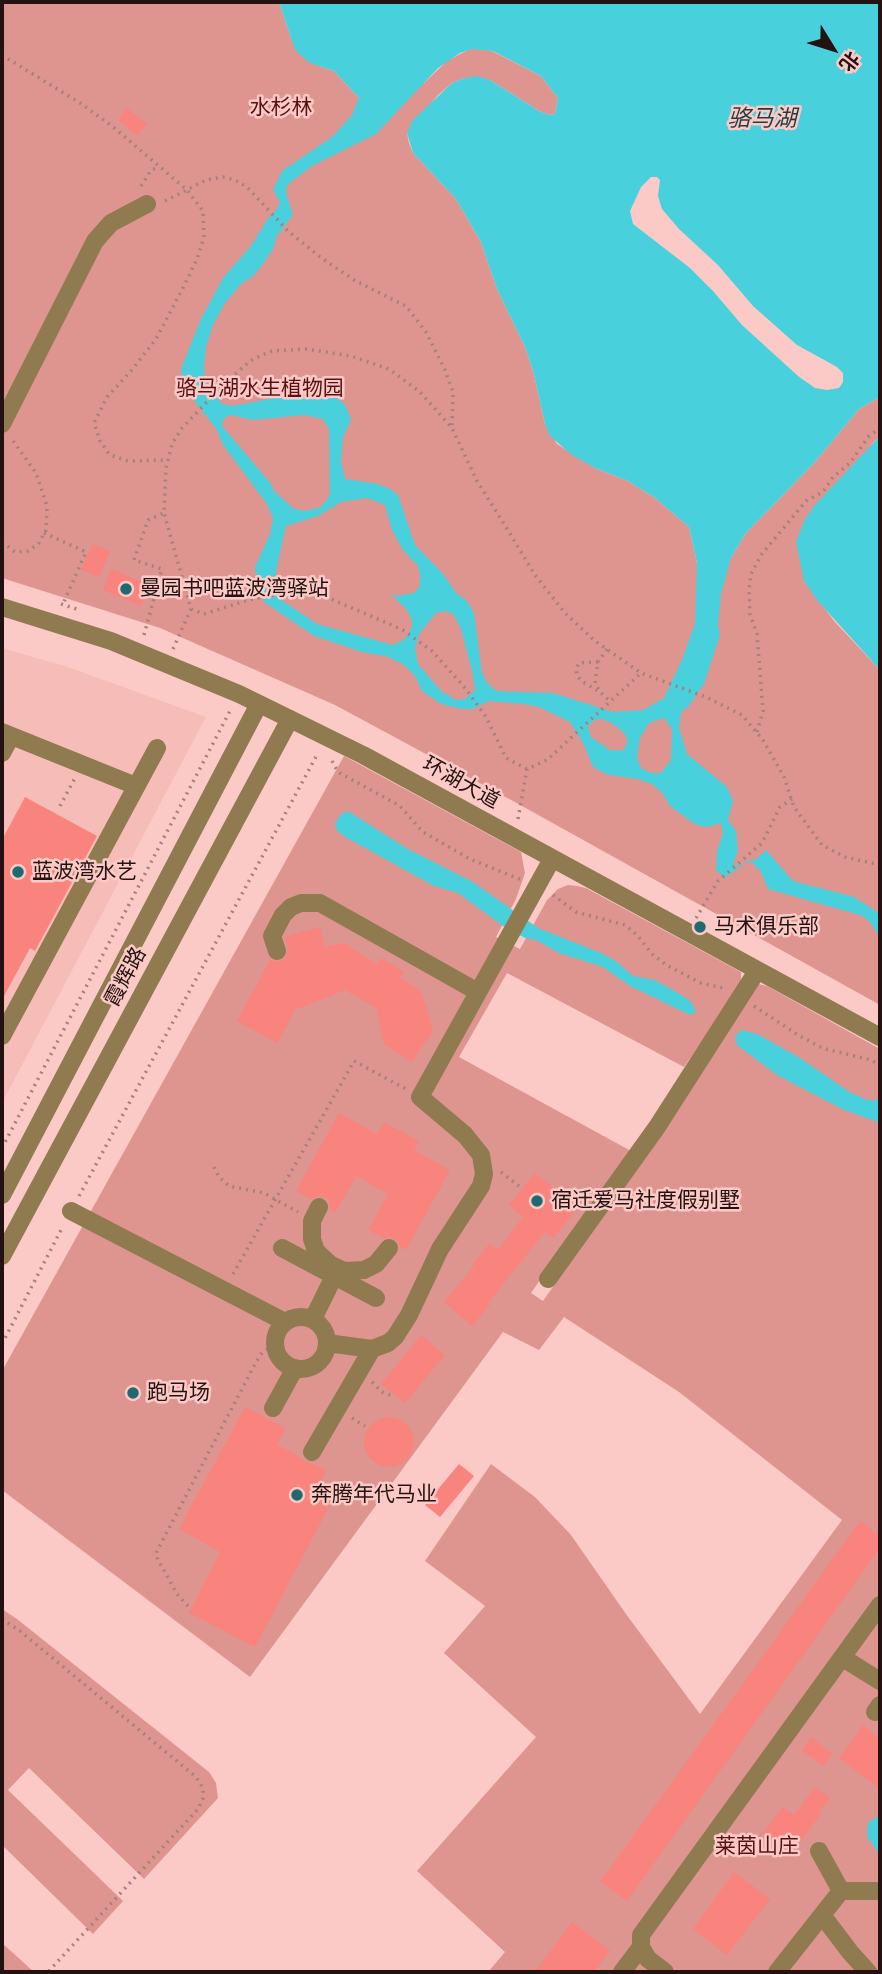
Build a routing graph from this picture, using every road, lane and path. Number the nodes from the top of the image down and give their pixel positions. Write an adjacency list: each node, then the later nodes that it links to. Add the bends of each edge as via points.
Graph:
1 (2, 55): 2 (path, via 112,126)
2 (187, 190): 4 (path, via 206,180 235,180 320,257 405,306 426,331 449,381); 7 (path, via 203,211 204,237 197,259 156,339 107,397 94,423 110,455 128,461)
3 (147, 204): 6 (street, via 111,223 95,241)
4 (452, 428): 7 (path, via 419,392 389,369 351,356 306,349 272,351 250,361 222,386 182,428); 15 (path, via 477,481 535,575 565,613)
5 (880, 428): 24 (path, via 822,492 806,501 751,574 750,614 757,634 762,711)
6 (5, 429): 9 (path, via 36,473 47,506)
7 (168, 460): 8 (path)
8 (164, 513): 13 (path); 14 (path, via 148,520 134,560 162,569)
9 (44, 533): 10 (path, via 28,551 15,552); 11 (path, via 86,552)
10 (2, 542)
11 (63, 604)
12 (2, 607): 17 (street, 环湖大道)
13 (191, 609): 17 (path); 31 (path, via 204,614 308,589 403,630 432,651 466,689 506,758)
14 (144, 635)
15 (607, 649): 16 (path); 18 (path)
16 (598, 662): 19 (path, via 595,683); 19 (path, via 585,661 576,669 583,682)
17 (167, 663): 20 (street, 环湖大道)
18 (641, 673): 21 (path); 24 (path, via 742,715)
19 (600, 692): 21 (path)
20 (239, 694): 22 (street, 环湖大道); 48 (path)
21 (610, 701): 31 (path, via 547,760)
22 (259, 704): 23 (street, 环湖大道); 50 (street, 霞辉路)
23 (290, 719): 26 (street, 环湖大道); 56 (street, 霞辉路)
24 (757, 733): 33 (path)
25 (6, 734): 28 (street); 30 (street)
26 (327, 737): 35 (street, 环湖大道); 52 (path)
27 (157, 748): 32 (street)
28 (2, 753)
29 (332, 761): 38 (path, via 338,772 400,806 423,832 452,850)
30 (83, 764): 32 (street); 34 (path)
31 (527, 769): 35 (path)
32 (136, 786): 44 (street)
33 (792, 799): 37 (path, via 822,845 845,857); 39 (path, via 780,807 762,843 718,881)
34 (60, 806)
35 (515, 839): 36 (street, 环湖大道)
36 (552, 859): 38 (street); 41 (street, 环湖大道)
37 (880, 865)
38 (538, 883): 42 (street); 43 (path, via 576,912 625,925 668,966)
39 (696, 919)
40 (277, 951): 42 (street, via 272,936 290,907 301,902 320,903)
41 (757, 971): 43 (street); 45 (street, 环湖大道)
42 (478, 992): 47 (street)
43 (741, 997): 46 (path, via 821,1048); 58 (street, via 657,1127)
44 (2, 1036)
45 (880, 1037)
46 (880, 1065)
47 (420, 1097): 51 (path, via 354,1061); 66 (street, via 476,1147 484,1174 401,1328 388,1343)
48 (2, 1148)
49 (214, 1167): 51 (path, via 229,1185)
50 (2, 1195)
51 (275, 1199): 53 (path); 59 (path)
52 (71, 1211): 59 (street); 64 (path)
53 (316, 1214): 57 (street, via 312,1239 316,1251)
54 (282, 1248): 57 (street)
55 (389, 1248): 57 (street, via 364,1270)
56 (2, 1256)
57 (336, 1272): 60 (street); 61 (street)
58 (548, 1279)
59 (223, 1290): 62 (street)
60 (376, 1298)
61 (313, 1319): 62 (street); 63 (street, via 324,1329)
62 (285, 1322): 65 (street)
63 (327, 1343): 66 (street); 67 (street, via 317,1363)
64 (2, 1344)
65 (275, 1344): 67 (street, via 281,1359); 71 (path, via 255,1364 157,1550 177,1594)
66 (372, 1349): 69 (street)
67 (295, 1368): 68 (street)
68 (273, 1408)
69 (312, 1452)
70 (880, 1605): 73 (street)
71 (188, 1606)
72 (2, 1619): 80 (path, via 197,1777 203,1788 198,1809)
73 (843, 1658): 74 (street); 79 (street, via 646,1929)
74 (880, 1681)
75 (819, 1851): 76 (street)
76 (841, 1891): 77 (street); 78 (street)
77 (876, 1891)
78 (822, 1915): 83 (street); 84 (street)
79 (641, 1947): 81 (street); 82 (street)
80 (48, 1972)
81 (622, 1972)
82 (665, 1972)
83 (777, 1972)
84 (868, 1972)

